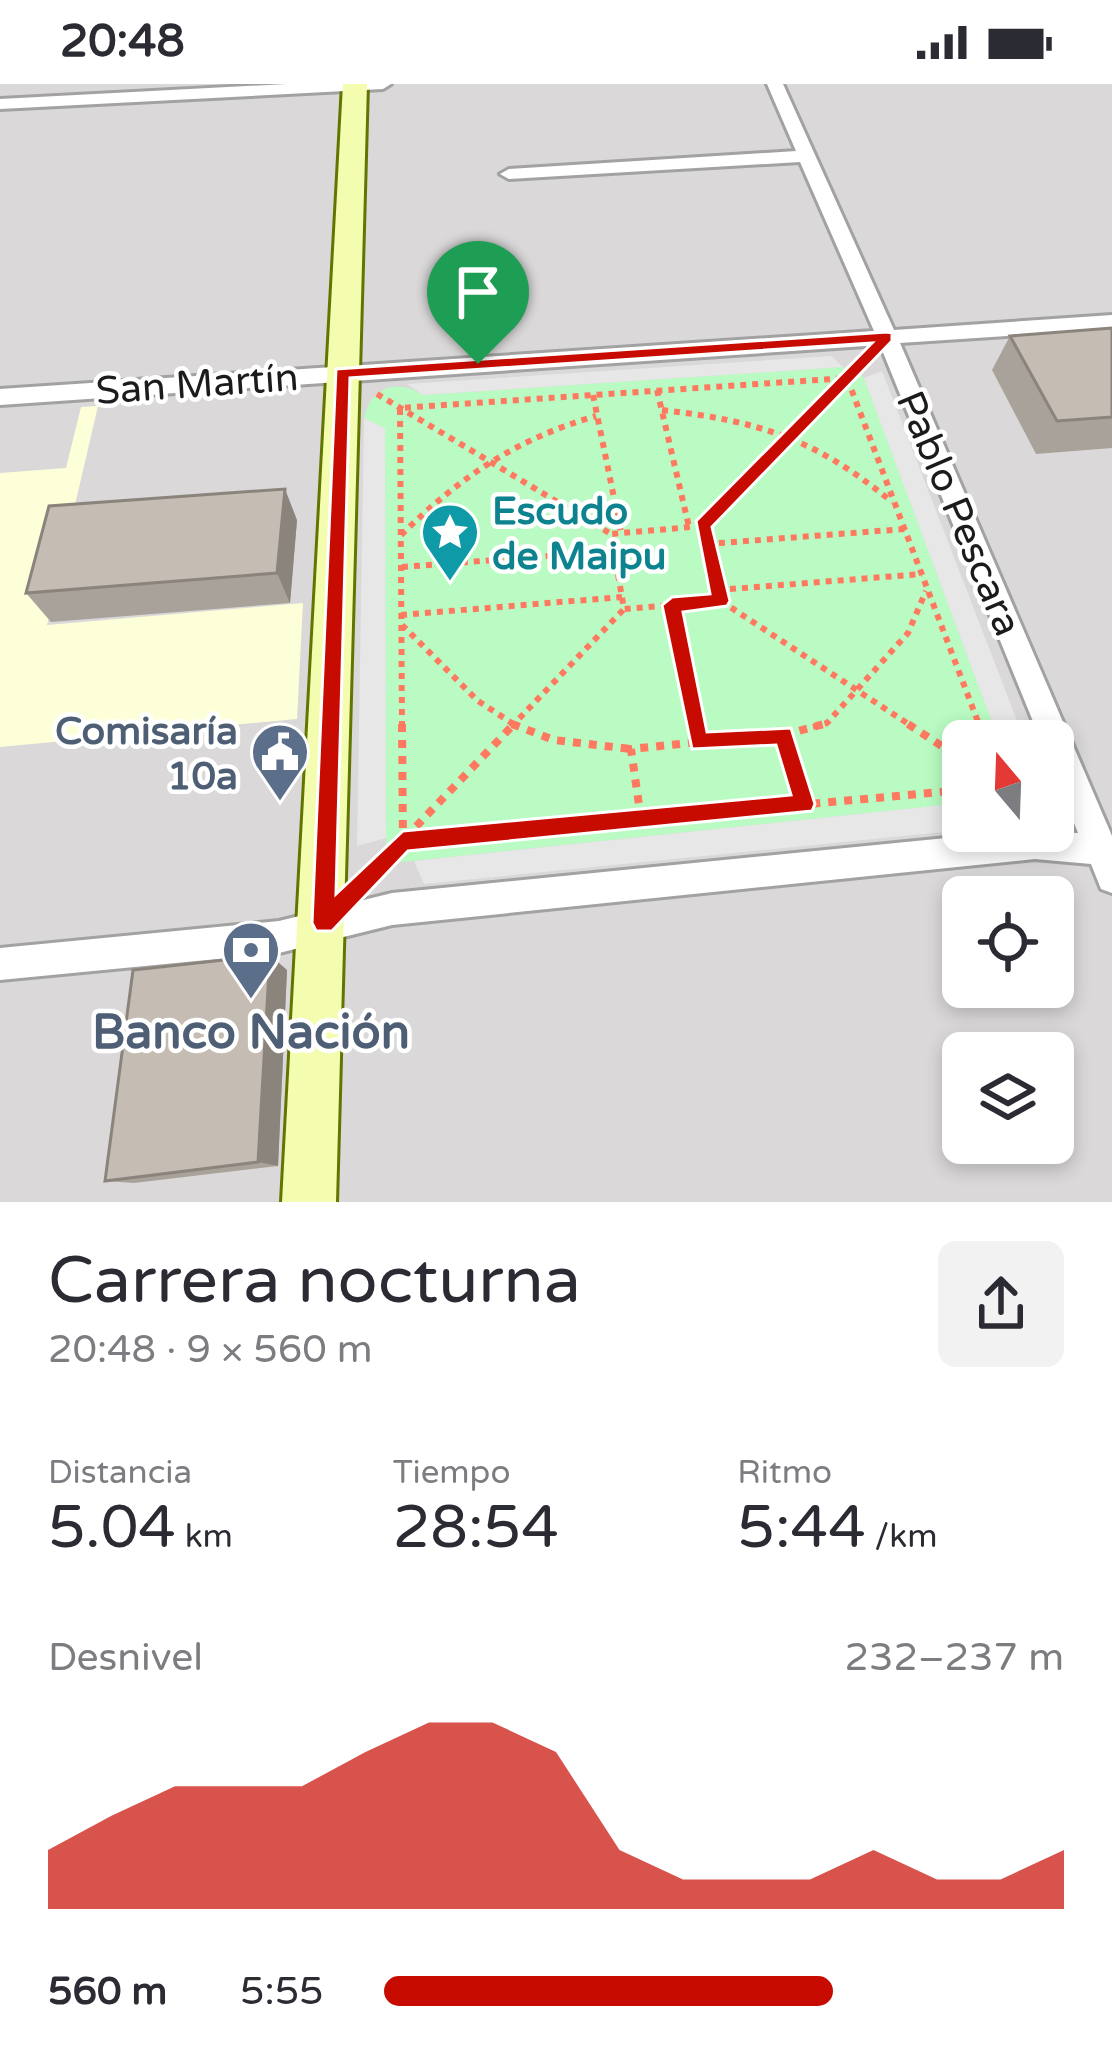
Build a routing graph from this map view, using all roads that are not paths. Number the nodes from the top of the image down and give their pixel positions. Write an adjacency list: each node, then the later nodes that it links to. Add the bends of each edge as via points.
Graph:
1 (383, 84): 3 (street)
2 (775, 84): 5 (street, Pablo Pescara)
3 (355, 85): 4 (street); 9 (main road)
4 (0, 104)
5 (808, 156): 6 (street); 8 (street, Pablo Pescara)
6 (508, 174)
7 (1112, 322): 8 (street, San Martín)
8 (887, 337): 9 (street, San Martín); 11 (street, Pablo Pescara)
9 (342, 373): 10 (street, San Martín); 12 (main road)
10 (0, 398)
11 (1108, 860): 12 (street, via 1035,844 392,909)
12 (324, 923): 13 (street, via 279,938); 14 (main road)
13 (0, 964)
14 (309, 1202)

